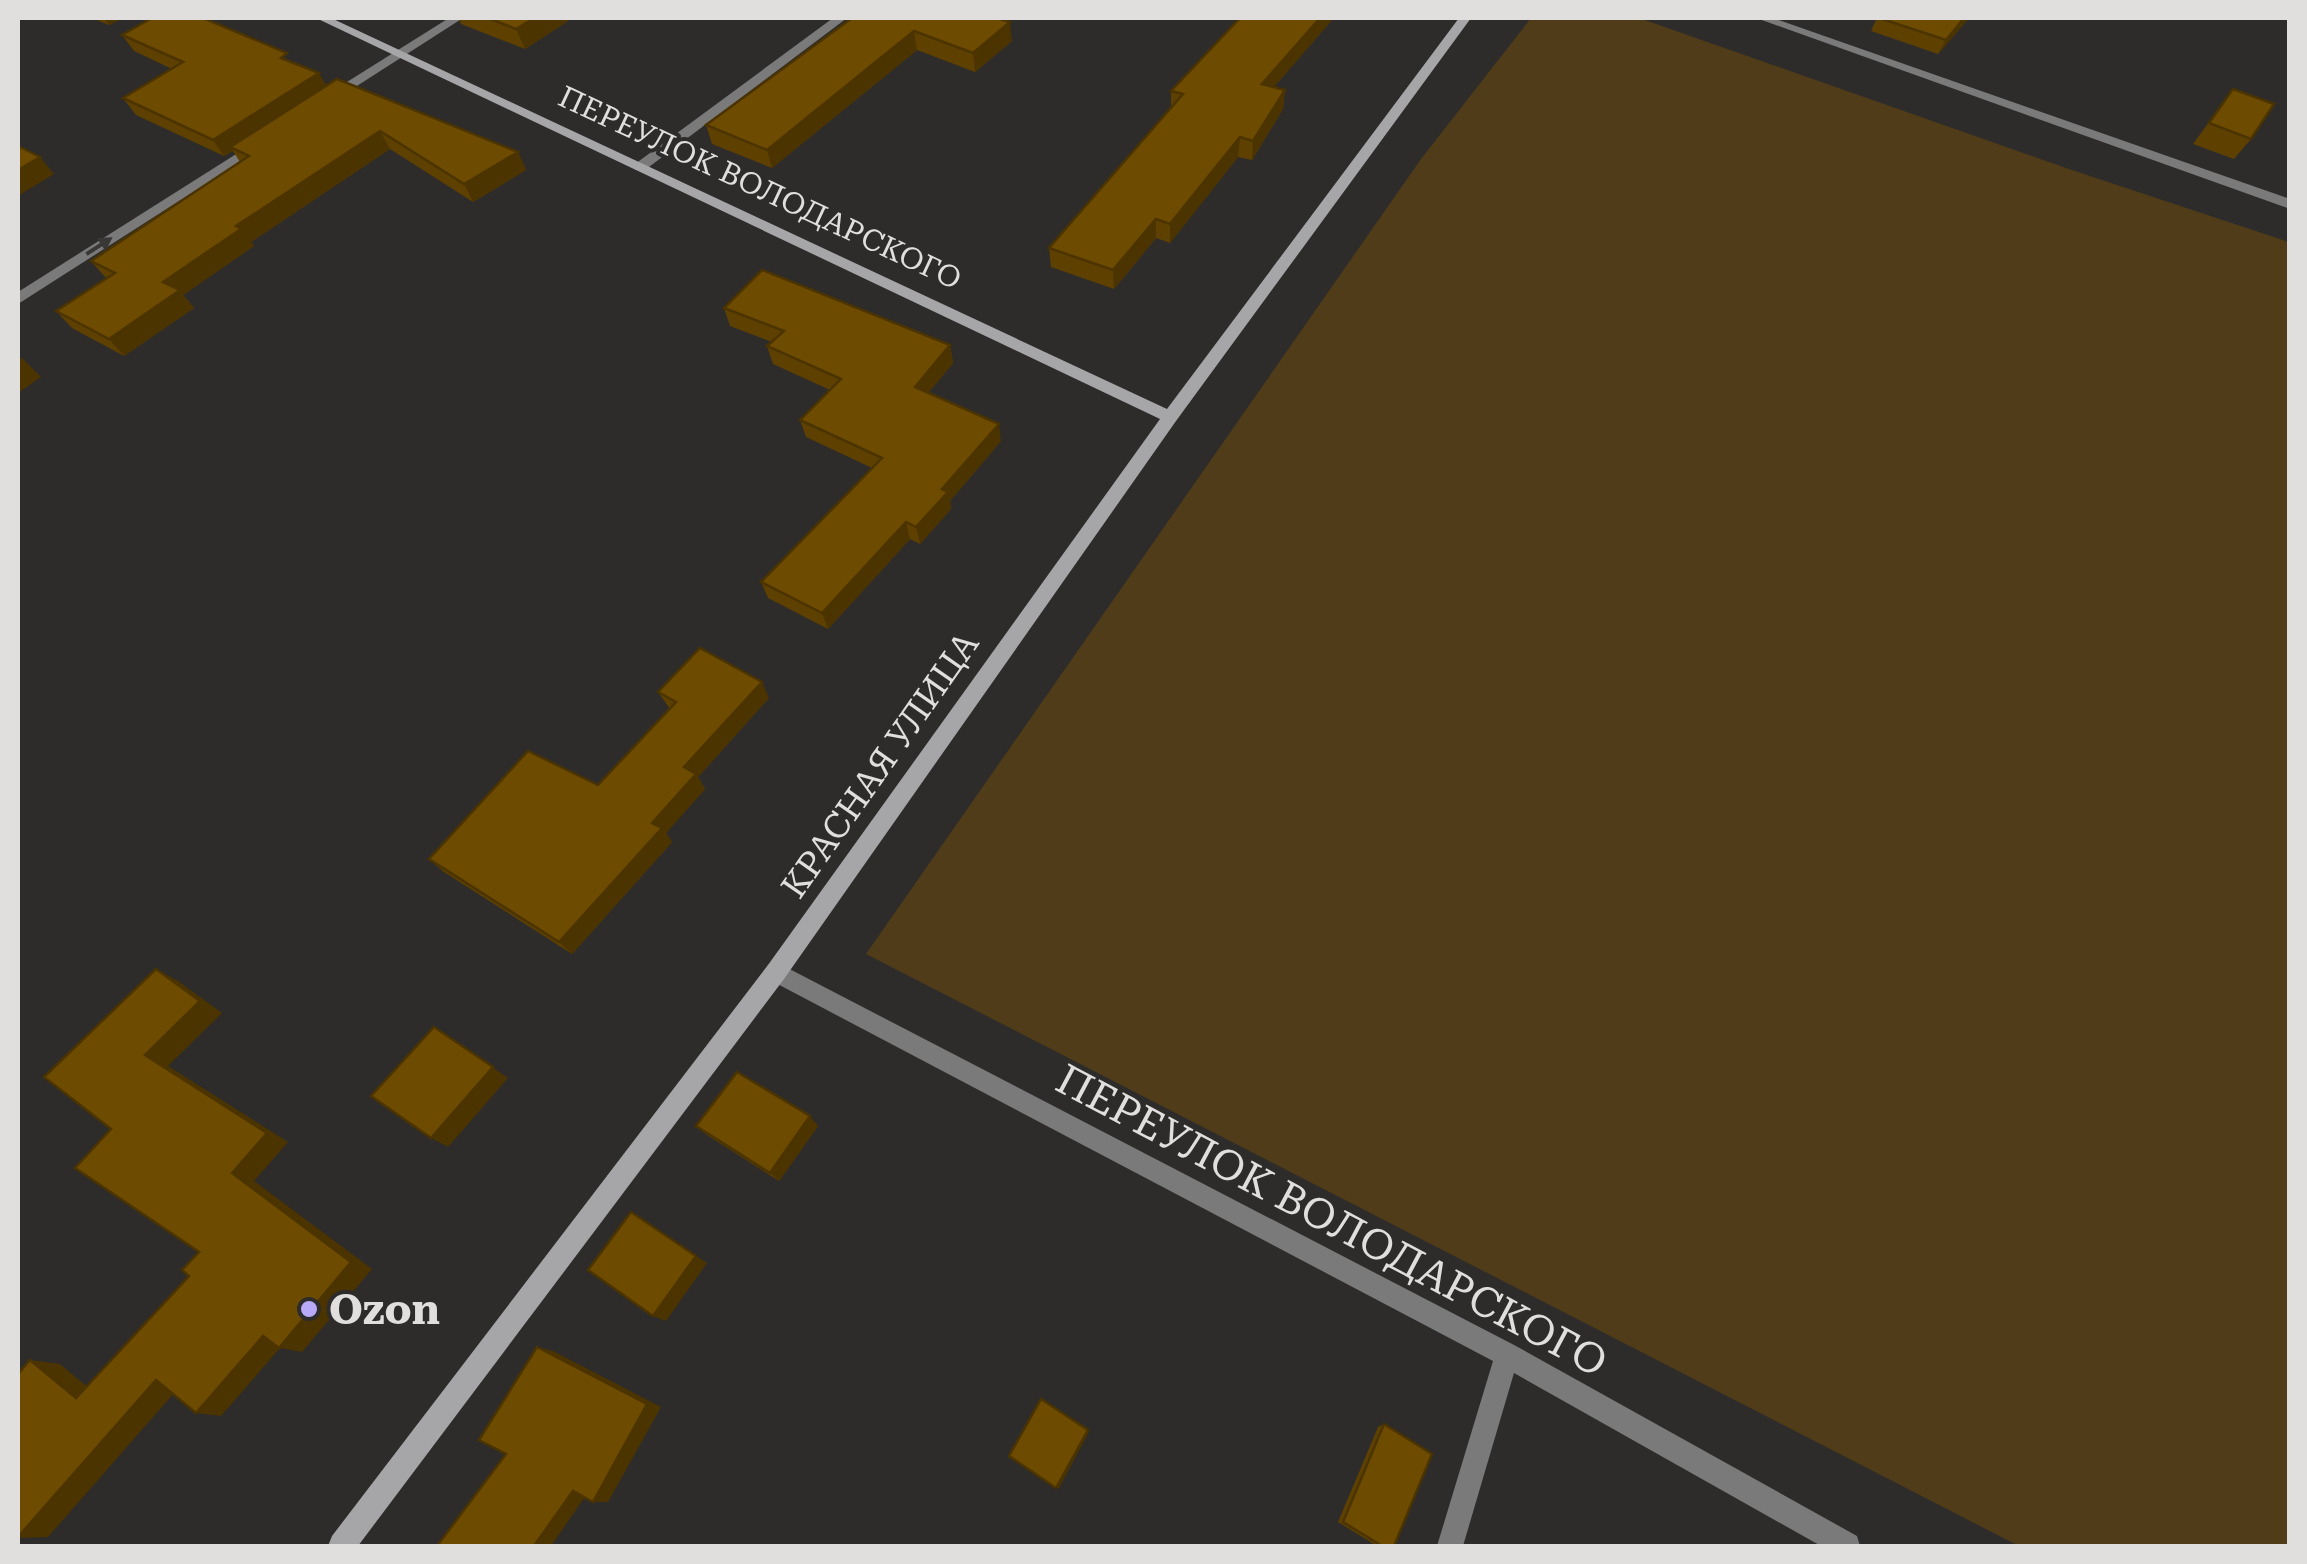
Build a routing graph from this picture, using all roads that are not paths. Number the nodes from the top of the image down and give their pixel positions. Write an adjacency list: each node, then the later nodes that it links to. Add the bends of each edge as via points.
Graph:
1 (322, 18): 6 (street, ПЕРЕУЛОК ВОЛОДАРСКОГО)
2 (457, 18): 6 (street)
3 (841, 18): 9 (street)
4 (1465, 18): 12 (street, КРАСНАЯ УЛИЦА)
5 (1762, 18): 10 (street)
6 (398, 53): 7 (street); 9 (street, ПЕРЕУЛОК ВОЛОДАРСКОГО)
7 (322, 103)
8 (274, 134): 11 (street, one-way to 8)
9 (640, 168): 12 (street, ПЕРЕУЛОК ВОЛОДАРСКОГО)
10 (2290, 204)
11 (18, 299)
12 (1170, 417): 13 (street, КРАСНАЯ УЛИЦА)
13 (776, 972): 14 (street, ПЕРЕУЛОК ВОЛОДАРСКОГО); 15 (street, КРАСНАЯ УЛИЦА)
14 (1507, 1355): 16 (street); 17 (street, ПЕРЕУЛОК ВОЛОДАРСКОГО)
15 (342, 1546)
16 (1450, 1546)
17 (1847, 1546)

